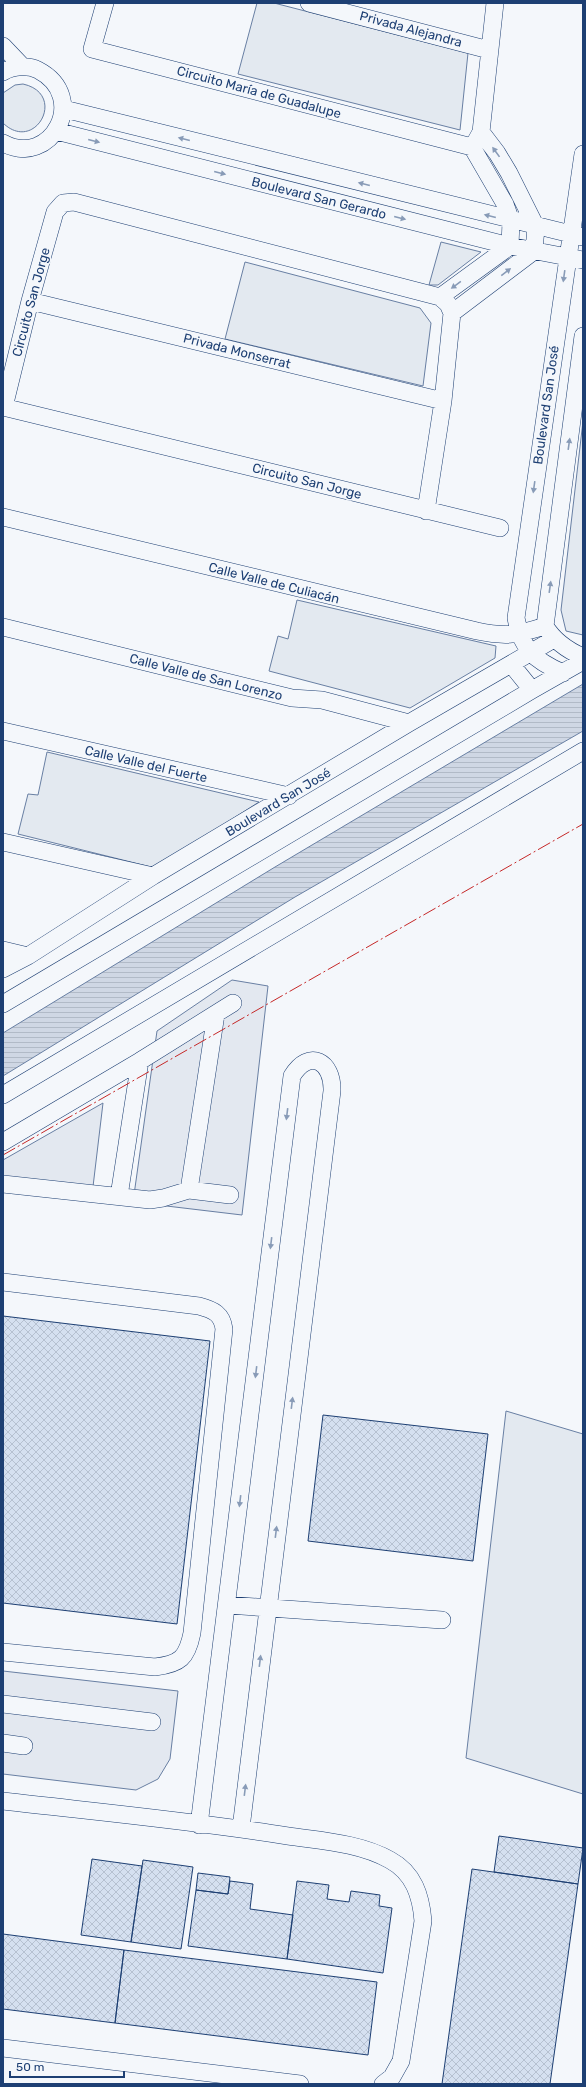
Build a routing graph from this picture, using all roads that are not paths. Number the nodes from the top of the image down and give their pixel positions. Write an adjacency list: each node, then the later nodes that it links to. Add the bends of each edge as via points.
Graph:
1 (105, 3): 12 (street, Circuito María de Guadalupe, via 92,49)
2 (309, 3): 5 (street, Privada Alejandra)
3 (495, 3): 5 (street)
4 (3, 46): 6 (street)
5 (489, 50): 10 (street)
6 (22, 66): 7 (street); 8 (street, via 35,68 56,84 62,96)
7 (3, 72)
8 (64, 109): 9 (street); 16 (street, Boulevard San Gerardo, one-way to 8)
9 (56, 131): 11 (street, via 47,141 35,147 22,148); 19 (street, Boulevard San Gerardo, one-way to 19)
10 (481, 132): 12 (street); 14 (street, one-way to 10)
11 (3, 143)
12 (472, 147): 15 (street)
13 (583, 154): 18 (street, Boulevard San José)
14 (509, 173): 15 (street); 17 (street)
15 (493, 181): 16 (street)
16 (511, 221): 17 (street, Boulevard San Gerardo); 19 (street)
17 (536, 227): 18 (street, Boulevard San Gerardo); 20 (street)
18 (577, 236): 21 (street, Boulevard San José)
19 (510, 246): 20 (street, Boulevard San Gerardo); 22 (street)
20 (534, 250): 21 (street, Boulevard San Gerardo); 23 (street, one-way to 20)
21 (575, 259): 35 (street, Boulevard San José, one-way to 35, via 516,618)
22 (475, 271): 23 (street); 24 (street, one-way to 24)
23 (488, 287): 26 (street)
24 (440, 297): 25 (street, Circuito San Jorge, via 68,202 59,205 55,212); 26 (street, via 448,304)
25 (30, 301): 28 (street, Privada Monserrat); 29 (street, Circuito San Jorge)
26 (452, 313): 28 (street)
27 (583, 336): 34 (street, Boulevard San José, one-way to 27)
28 (443, 401): 30 (street)
29 (4, 407): 30 (street, Circuito San Jorge)
30 (426, 511): 32 (street, Circuito San Jorge)
31 (3, 517): 35 (street, Calle Valle de Culiacán, via 477,631 499,635)
32 (500, 528)
33 (3, 627): 42 (street, Calle Valle de San Lorenzo, via 292,698 322,700)
34 (550, 632): 35 (street, Calle Valle de Culiacán); 36 (street, Boulevard San José); 37 (street, via 569,650)
35 (519, 634): 36 (street, Boulevard San José)
36 (530, 653): 39 (street, Boulevard San José); 40 (street, Boulevard San José, via 544,664)
37 (583, 657)
38 (583, 661): 40 (street)
39 (511, 664): 41 (street); 42 (street, Boulevard San José)
40 (563, 673): 41 (street)
41 (532, 690): 52 (street)
42 (409, 723): 45 (street, Boulevard San José)
43 (3, 731): 45 (street, Calle Valle del Fuerte)
44 (583, 751): 55 (street)
45 (289, 796): 47 (street, Boulevard San José)
46 (3, 842): 47 (street)
47 (153, 876): 49 (street, Boulevard San José)
48 (3, 950): 49 (street)
49 (28, 956): 50 (street, Boulevard San José)
50 (3, 969)
51 (233, 1003): 53 (street)
52 (3, 1004)
53 (216, 1014): 54 (street); 58 (street)
54 (140, 1062): 56 (street); 60 (street)
55 (3, 1095)
56 (3, 1142)
57 (3, 1184): 60 (street)
58 (189, 1190): 59 (street); 60 (street, via 150,1200)
59 (230, 1195)
60 (119, 1196)
61 (3, 1282): 65 (street, via 199,1306 218,1313 223,1320 224,1329 192,1633 190,1645 183,1658 171,1665 155,1667)
62 (227, 1605): 63 (street); 63 (street, one-way to 62, via 332,1091 329,1069 320,1061 309,1060 298,1066 292,1076); 71 (street)
63 (266, 1608): 64 (street); 72 (street, one-way to 63)
64 (442, 1620)
65 (3, 1652)
66 (3, 1704): 67 (street)
67 (152, 1722)
68 (3, 1743): 69 (street)
69 (24, 1746)
70 (3, 1801): 71 (street)
71 (199, 1824): 72 (street)
72 (240, 1828): 75 (street, via 369,1850 392,1861 411,1879 421,1899 423,1921 401,2061 392,2077)
73 (3, 2048): 74 (street)
74 (300, 2084)
75 (383, 2084)

